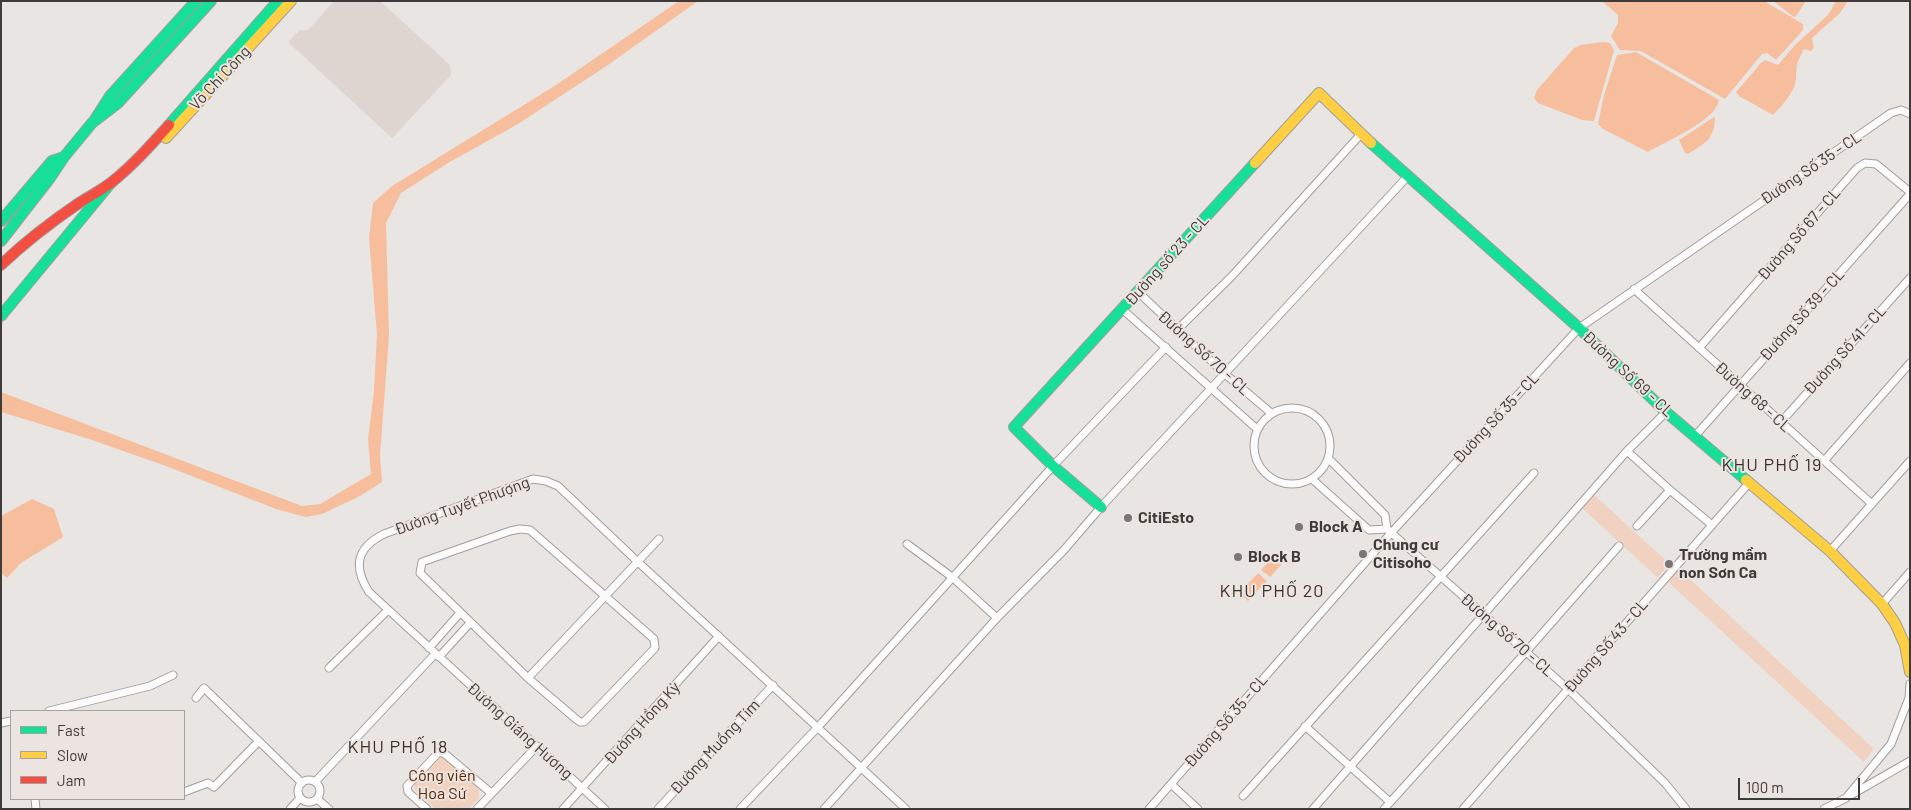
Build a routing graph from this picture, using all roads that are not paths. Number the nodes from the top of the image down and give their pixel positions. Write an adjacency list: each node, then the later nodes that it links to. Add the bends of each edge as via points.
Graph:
1 (196, 1): 7 (main road, via 110,96)
2 (211, 1): 7 (main road, via 118,103)
3 (278, 1): 9 (main road, Võ Chí Công)
4 (291, 1): 9 (main road, Võ Chí Công, via 159,145)
5 (1319, 93): 8 (main road, Đường Số 69 - CL); 19 (main road, Đường số 23 - CL)
6 (1910, 114): 18 (street, Đường Số 35 - CL, via 1901,110 1891,113)
7 (92, 123): 10 (main road)
8 (1361, 134): 11 (main road, Đường Số 69 - CL); 23 (street, via 1232,276)
9 (146, 151): 12 (main road, Võ Chí Công)
10 (64, 157): 14 (main road, via 44,170); 15 (main road)
11 (1408, 176): 22 (main road, Đường Số 69 - CL); 27 (street)
12 (110, 184): 16 (main road, Võ Chí Công, via 52,221); 21 (main road, Võ Chí Công)
13 (1910, 193): 25 (street, Đường Số 67 - CL, via 1876,164 1865,163 1857,168); 28 (street, Đường Số 39 - CL)
14 (1, 221)
15 (1, 241)
16 (1, 265)
17 (1910, 278): 32 (street, Đường Số 41 - CL)
18 (1634, 289): 22 (street, Đường Số 35 - CL); 25 (street, Đường 68 - CL)
19 (1138, 292): 20 (main road, Đường số 23 - CL); 23 (street, Đường Số 70 - CL)
20 (1122, 309): 24 (street, Đường Số 70 - CL); 39 (main road, Đường số 23 - CL, via 1014,427)
21 (1, 316)
22 (1579, 328): 30 (main road, Đường Số 69 - CL); 48 (street, Đường Số 35 - CL)
23 (1178, 329): 27 (street, Đường Số 70 - CL)
24 (1166, 347): 29 (street, Đường Số 70 - CL); 39 (street)
25 (1699, 348): 28 (street, Đường 68 - CL)
26 (1910, 363): 37 (street)
27 (1224, 373): 29 (street); 31 (street, Đường Số 70 - CL)
28 (1739, 384): 32 (street, Đường 68 - CL); 34 (street, Đường Số 39 - CL)
29 (1211, 388): 33 (street, Đường Số 70 - CL); 45 (street)
30 (1666, 412): 34 (main road, Đường Số 69 - CL); 35 (street)
31 (1271, 413): 33 (street); 36 (street, via 1286,408 1312,412 1329,433)
32 (1781, 422): 37 (street, Đường 68 - CL)
33 (1257, 429): 41 (street, via 1254,453 1266,474 1288,484)
34 (1695, 436): 42 (main road, Đường Số 69 - CL)
35 (1627, 451): 43 (street); 61 (street)
36 (1328, 459): 41 (street); 48 (street, Đường Số 70 - CL, via 1386,516)
37 (1824, 461): 44 (street, Đường 68 - CL)
38 (1910, 461): 44 (street)
39 (1053, 466): 45 (main road); 55 (street)
40 (1534, 473): 56 (street)
41 (1312, 479): 48 (street, via 1369,530)
42 (1749, 483): 47 (street, Đường Số 43 - CL); 52 (main road, Đường Số 69 - CL)
43 (1670, 490): 46 (street); 47 (street)
44 (1872, 504): 52 (street)
45 (1101, 507): 62 (street)
46 (1637, 526)
47 (1712, 526): 75 (street, Đường Số 43 - CL)
48 (1389, 531): 56 (street, Đường Số 70 - CL); 87 (street, Đường Số 35 - CL)
49 (659, 539): 53 (street)
50 (907, 544): 55 (street)
51 (1618, 546): 67 (street)
52 (1830, 551): 58 (main road, Đường Số 69 - CL)
53 (638, 562): 57 (street); 59 (street, Đường Tuyết Phượng, via 558,486 533,479 384,534 368,544 359,560 362,582); 64 (street, Đường Tuyết Phượng)
54 (1910, 572): 58 (street)
55 (952, 577): 62 (street); 79 (street)
56 (1440, 577): 61 (street, Đường Số 70 - CL); 78 (street)
57 (606, 596): 60 (street, via 530,530 510,530 422,562 420,573); 72 (street); 72 (street, via 656,642 655,648 607,699 587,720 580,722)
58 (1882, 604): 65 (main road, Đường Số 69 - CL)
59 (387, 611): 66 (street, Đường Tuyết Phượng); 69 (street)
60 (460, 613): 63 (street); 66 (street)
61 (1484, 614): 67 (street, Đường Số 70 - CL); 83 (street)
62 (997, 618): 84 (street)
63 (470, 623): 68 (street); 72 (street)
64 (719, 636): 74 (street, Đường Tuyết Phượng); 88 (street, Đường Hồng Kỳ)
65 (1907, 644): 70 (main road, Đường Số 69 - CL)
66 (429, 648): 68 (street, Đường Tuyết Phượng)
67 (1525, 653): 75 (street, Đường Số 70 - CL); 95 (street)
68 (437, 655): 81 (street, Đường Giáng Hương); 85 (street)
69 (329, 668)
70 (1910, 672)
71 (173, 675): 77 (street, via 150,686)
72 (528, 678)
73 (1910, 684): 93 (street, via 1909,698 1891,744)
74 (772, 685): 79 (street, Đường Tuyết Phượng); 102 (street, Đường Muồng Tím)
75 (1568, 689): 110 (street, Đường Số 43 - CL); 111 (street, Đường Số 70 - CL, via 1665,783)
76 (196, 698): 80 (street, via 204,688)
77 (53, 710)
78 (1305, 726): 83 (street); 91 (street)
79 (818, 727): 84 (street, Đường Tuyết Phượng); 103 (street)
80 (259, 741): 86 (street); 89 (street, via 214,787 208,783)
81 (537, 746): 88 (street, Đường Giáng Hương); 90 (street)
82 (1910, 761): 93 (street)
83 (1350, 766): 95 (street); 108 (street)
84 (862, 767): 104 (street); 105 (street, Đường Tuyết Phượng)
85 (315, 782): 86 (street, via 308,780); 94 (street, via 320,789)
86 (302, 783): 92 (street, via 298,791)
87 (1172, 784): 106 (street, Đường Số 35 - CL); 107 (street)
88 (583, 788): 100 (street, Đường Hồng Kỳ); 101 (street, Đường Giáng Hương)
89 (185, 792)
90 (492, 793): 98 (street, via 445,754 438,752 407,786 408,792); 99 (street)
91 (1243, 796)
92 (300, 798): 94 (street, via 308,802); 96 (street)
93 (1846, 798): 112 (street)
94 (317, 799): 97 (street)
95 (1390, 802): 109 (street)
96 (290, 809)
97 (329, 809)
98 (427, 809)
99 (477, 809)
100 (564, 809)
101 (605, 809)
102 (658, 809)
103 (740, 809)
104 (824, 809)
105 (906, 809)
106 (1149, 809)
107 (1198, 809)
108 (1313, 809)
109 (1384, 809)
110 (1463, 809)
111 (1686, 809)
112 (1824, 809)

